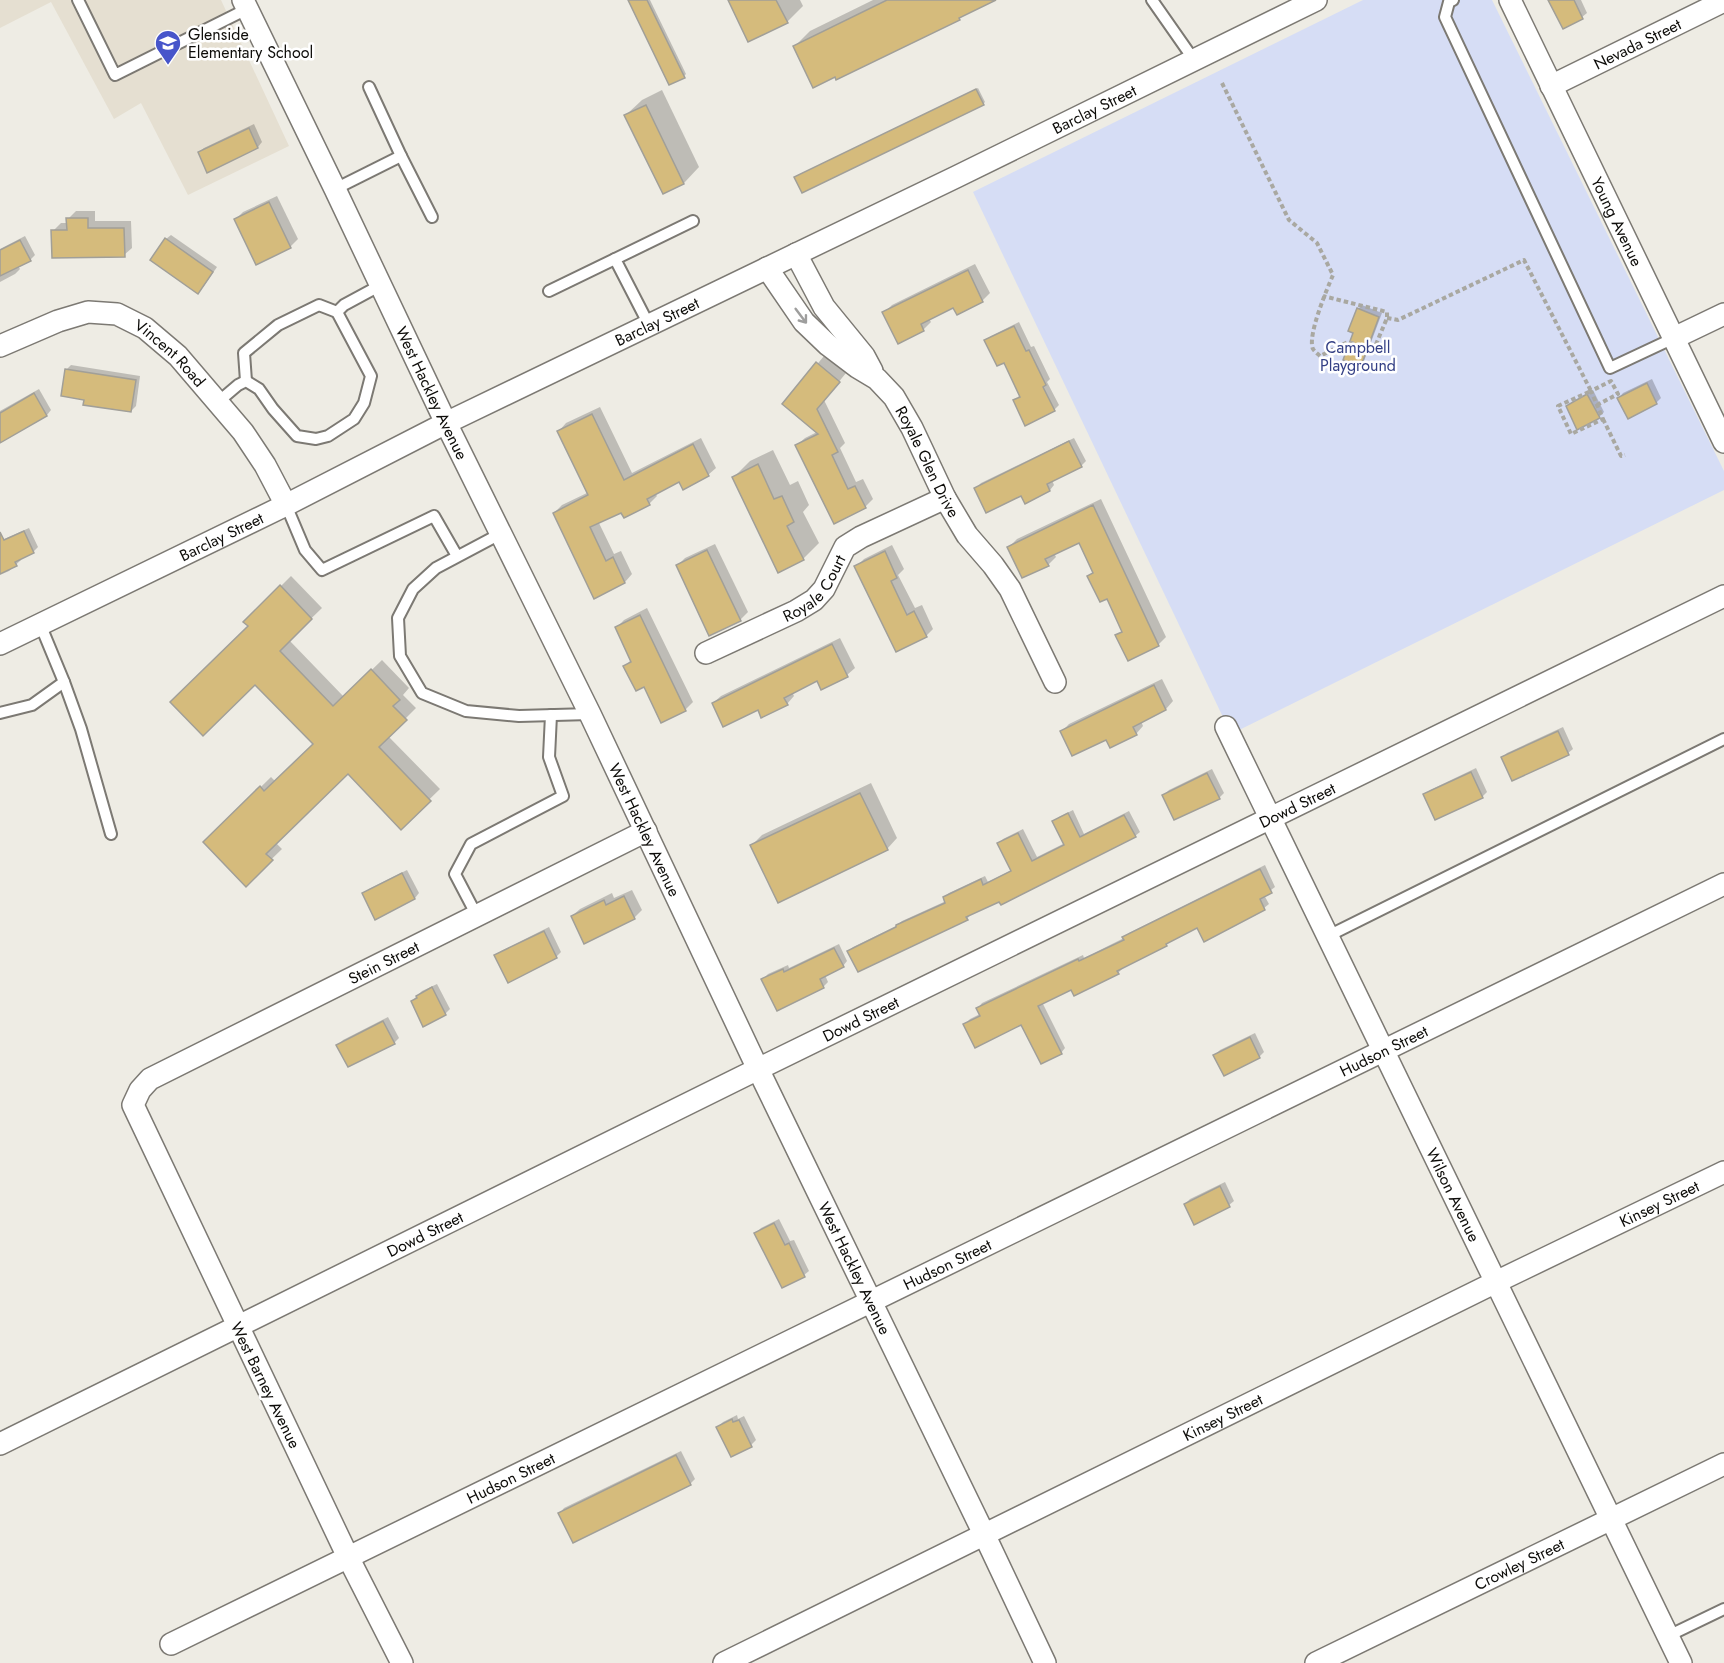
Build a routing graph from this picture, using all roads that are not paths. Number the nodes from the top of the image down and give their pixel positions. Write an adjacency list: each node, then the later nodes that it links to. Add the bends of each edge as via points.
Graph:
1 (78, 0): 7 (lane, via 116,75)
2 (1152, 0): 8 (lane)
3 (1316, 0): 8 (street, Barclay Street)
4 (1453, 0): 23 (lane, via 1445,17 1610,368)
5 (1510, 0): 9 (street, Young Avenue)
6 (1724, 1): 9 (street, Nevada Street)
7 (245, 5): 12 (street, West Hackley Avenue)
8 (1194, 60): 15 (street, Barclay Street)
9 (1551, 86): 23 (street, Young Avenue)
10 (369, 87): 11 (lane)
11 (401, 156): 12 (lane); 13 (lane)
12 (335, 189): 18 (street, West Hackley Avenue)
13 (432, 217)
14 (693, 221): 16 (lane)
15 (796, 254): 17 (street, Barclay Street); 25 (street, via 824,307 864,356)
16 (615, 259): 19 (lane); 22 (lane)
17 (767, 268): 22 (street, Barclay Street); 25 (street, Royale Glen Drive, one-way to 25, via 804,322 828,345)
18 (381, 285): 20 (lane); 28 (street, West Hackley Avenue)
19 (549, 291)
20 (337, 312): 26 (lane, via 319,305 278,325 244,353); 26 (lane, via 371,376 364,403 354,419 328,436 297,436 259,389)
21 (1724, 314): 23 (street)
22 (649, 325): 28 (street, Barclay Street)
23 (1674, 339): 29 (street, Young Avenue)
24 (0, 346): 27 (street, Vincent Road, via 88,312 117,315 146,328 178,356)
25 (877, 379): 30 (street, Royale Glen Drive, via 894,397 912,428)
26 (246, 381): 27 (lane)
27 (218, 402): 31 (street, Vincent Road, via 265,465)
28 (446, 423): 31 (street, Barclay Street); 32 (street, West Hackley Avenue)
29 (1724, 442)
30 (945, 498): 37 (street, Royale Court, via 846,547 814,600); 39 (street, Royale Glen Drive, via 967,535 1010,589)
31 (286, 505): 33 (lane, via 305,550 322,570 434,516); 35 (street, Barclay Street)
32 (500, 534): 33 (lane); 41 (street, West Hackley Avenue)
33 (457, 556): 42 (lane, via 413,589 398,618 400,656 422,693 466,711)
34 (1724, 596): 45 (street, Dowd Street)
35 (40, 624): 36 (street, Barclay Street); 38 (lane)
36 (0, 644)
37 (706, 653)
38 (64, 682): 40 (lane, via 33,705); 47 (lane)
39 (1054, 682)
40 (0, 713)
41 (590, 714): 42 (lane); 46 (street, West Hackley Avenue)
42 (551, 715): 49 (lane, via 549,757 564,796 471,844 455,874)
43 (1226, 727): 45 (street, Wilson Avenue)
44 (1724, 739): 50 (lane)
45 (1271, 817): 50 (street, Wilson Avenue); 52 (street, Dowd Street)
46 (646, 831): 49 (street, Stein Street); 52 (street, West Hackley Avenue)
47 (111, 834)
48 (1724, 884): 51 (street, Hudson Street)
49 (477, 915): 53 (street, Stein Street, via 150,1079)
50 (1328, 936): 51 (street, Wilson Avenue)
51 (1383, 1050): 55 (street, Wilson Avenue); 56 (street, Hudson Street)
52 (758, 1069): 56 (street, West Hackley Avenue); 57 (street, Dowd Street)
53 (133, 1106): 57 (street, West Barney Avenue)
54 (1724, 1172): 55 (street, Kinsey Street)
55 (1496, 1282): 60 (street, Wilson Avenue); 61 (street, Kinsey Street)
56 (871, 1301): 61 (street, West Hackley Avenue); 62 (street, Hudson Street)
57 (238, 1327): 58 (street, Dowd Street); 62 (street, West Barney Avenue)
58 (0, 1444)
59 (1724, 1464): 60 (street, Crowley Street)
60 (1611, 1519): 64 (street, Wilson Avenue); 69 (street, Crowley Street)
61 (984, 1534): 67 (street, Kinsey Street); 68 (street, West Hackley Avenue)
62 (348, 1557): 65 (street, Hudson Street); 66 (street, West Barney Avenue)
63 (1724, 1609): 64 (lane)
64 (1668, 1636): 70 (street, Wilson Avenue)
65 (171, 1644)
66 (402, 1663)
67 (724, 1663)
68 (1045, 1663)
69 (1316, 1663)
70 (1681, 1663)

